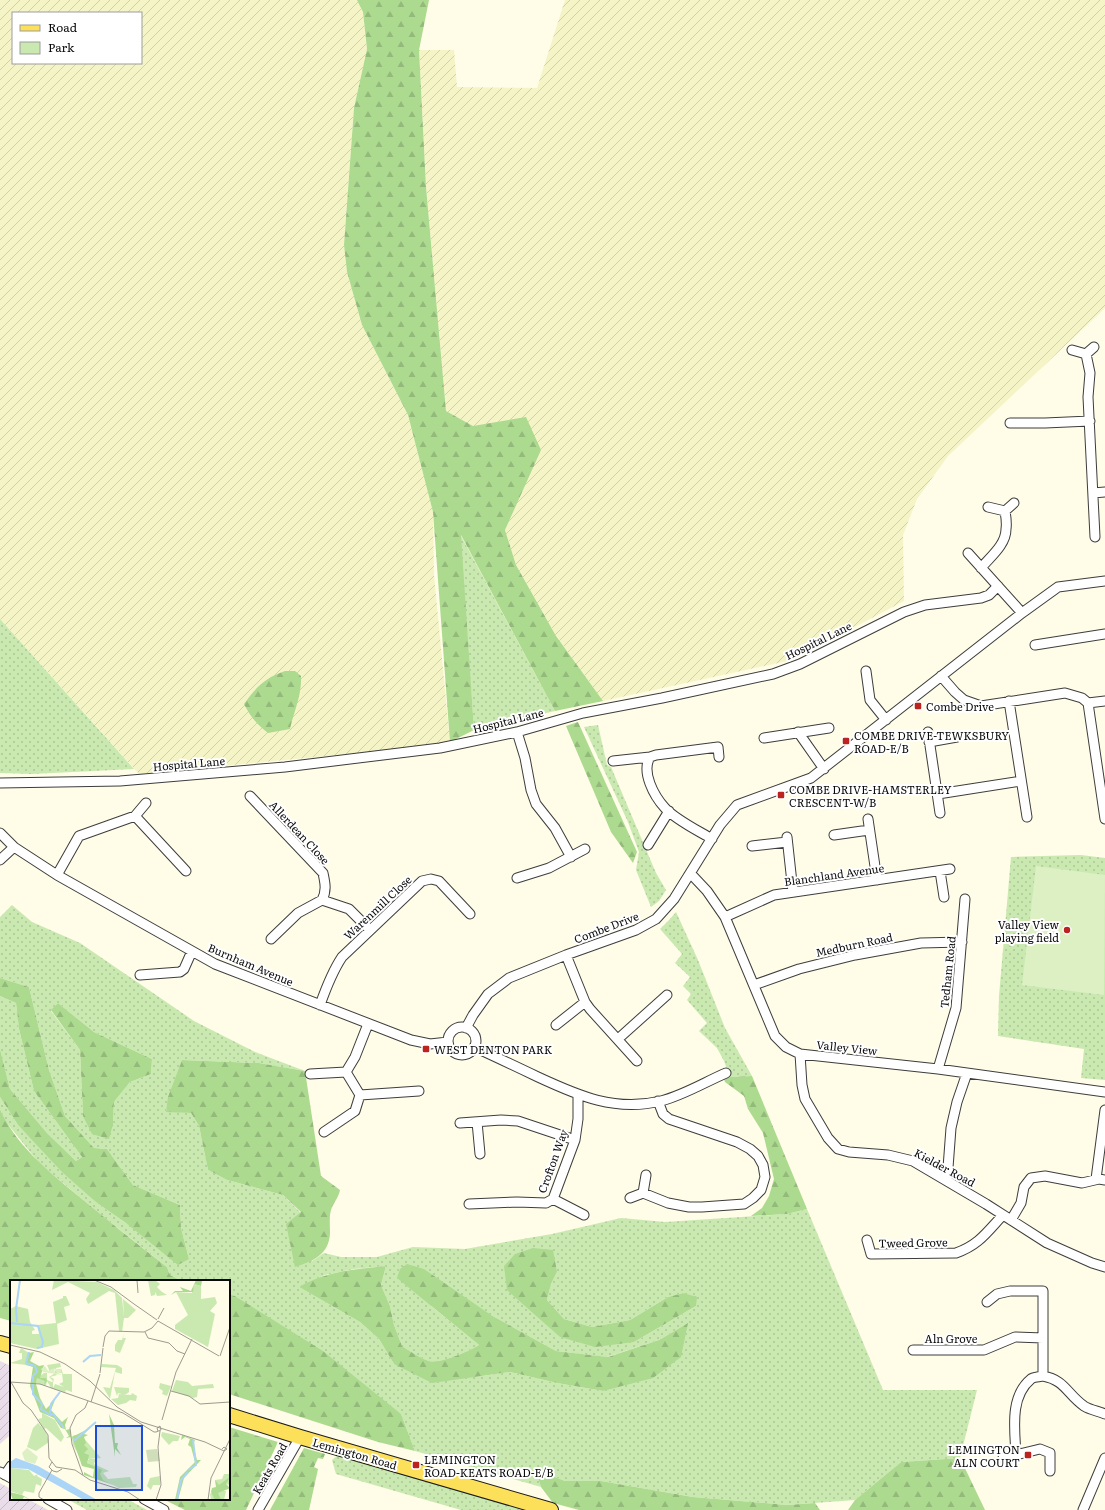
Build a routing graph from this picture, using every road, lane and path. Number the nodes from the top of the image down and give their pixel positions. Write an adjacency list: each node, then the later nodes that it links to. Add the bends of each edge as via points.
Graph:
1 (1094, 346): 3 (street)
2 (1072, 350): 3 (street)
3 (1086, 354): 4 (street, via 1090,374)
4 (1090, 421): 5 (street); 7 (street)
5 (1010, 423)
6 (1105, 492): 7 (street)
7 (1093, 493): 11 (street)
8 (1014, 503): 10 (street)
9 (988, 507): 10 (street)
10 (1005, 511): 13 (street, via 1007,531 1002,543)
11 (1095, 537)
12 (968, 553): 13 (street)
13 (980, 568): 15 (street)
14 (1105, 581): 16 (street, via 1058,587)
15 (998, 586): 16 (street); 26 (street, Hospital Lane, via 989,596 924,605 904,612 800,664 773,674 583,713)
16 (1022, 613): 20 (street, Combe Drive)
17 (1105, 634): 18 (street)
18 (1036, 645)
19 (866, 671): 24 (street, via 870,700)
20 (941, 676): 22 (street, via 955,692 971,703 981,706); 24 (street, Combe Drive)
21 (1105, 701): 23 (street)
22 (1009, 702): 23 (street, via 1065,693 1082,698); 37 (street)
23 (1088, 703): 36 (street)
24 (886, 720): 35 (street, Combe Drive)
25 (829, 728): 27 (street)
26 (517, 732): 38 (street, Hospital Lane, via 440,748 285,766 120,781); 56 (street, via 536,804 555,828)
27 (798, 732): 30 (street); 35 (street)
28 (928, 732): 31 (street)
29 (957, 737): 31 (street)
30 (764, 738)
31 (929, 742): 39 (street)
32 (650, 757): 33 (street, via 718,747); 34 (street); 42 (street, via 646,763 650,784)
33 (719, 757)
34 (613, 761)
35 (824, 768): 51 (street, Combe Drive, via 804,781 737,805)
36 (1102, 777): 47 (street)
37 (1021, 781): 39 (street); 45 (street)
38 (0, 783)
39 (938, 794): 43 (street)
40 (250, 796): 67 (street, Allerdean Close, via 322,873 326,886)
41 (146, 803): 44 (street)
42 (669, 811): 51 (street); 52 (street)
43 (940, 813)
44 (135, 816): 59 (street); 62 (street, via 79,836)
45 (1027, 817)
46 (868, 818): 48 (street)
47 (1105, 819)
48 (869, 830): 50 (street); 64 (street)
49 (0, 833): 54 (street, Burnham Avenue)
50 (834, 835)
51 (712, 839): 61 (street, Combe Drive)
52 (648, 845)
53 (752, 846): 65 (street, via 787,840)
54 (14, 847): 57 (street); 62 (street, Burnham Avenue)
55 (585, 849): 56 (street)
56 (571, 857): 63 (street, via 549,868)
57 (0, 860)
58 (950, 869): 60 (street, Blanchland Avenue)
59 (186, 871)
60 (940, 871): 64 (street, Blanchland Avenue); 66 (street)
61 (691, 874): 70 (street, Valley View); 75 (street, Combe Drive, via 656,919 636,930)
62 (57, 875): 74 (street, Burnham Avenue)
63 (517, 878)
64 (877, 880): 65 (street, Blanchland Avenue)
65 (793, 892): 70 (street, Blanchland Avenue, via 774,895)
66 (944, 897)
67 (322, 900): 71 (street, via 349,909); 72 (street, via 298,913)
68 (965, 900): 73 (street, Tedham Road)
69 (470, 914): 71 (street, Warenmill Close, via 443,884 435,880 426,880 418,884)
70 (725, 916): 77 (street, Valley View)
71 (370, 930): 80 (street, Warenmill Close, via 335,967)
72 (271, 939)
73 (962, 942): 77 (street, Medburn Road, via 921,943 855,955 799,968); 89 (street, Tedham Road, via 956,1008)
74 (192, 951): 76 (street, via 180,972); 80 (street, Burnham Avenue, via 215,964)
75 (566, 955): 79 (street); 83 (street, Combe Drive, via 509,978 488,994)
76 (140, 976)
77 (754, 985): 87 (street, Valley View, via 775,1036 786,1047)
78 (667, 995): 84 (street)
79 (585, 1002): 82 (street); 84 (street)
80 (320, 1005): 81 (street, Burnham Avenue)
81 (368, 1024): 85 (street, Burnham Avenue, via 410,1040 430,1044); 90 (street)
82 (556, 1025)
83 (466, 1028): 85 (street, via 453,1030); 86 (street, via 474,1034)
84 (618, 1039): 88 (street)
85 (448, 1042): 86 (street, via 452,1052 462,1055 471,1052)
86 (474, 1047): 97 (street)
87 (800, 1054): 89 (street, Valley View); 107 (street, Kielder Road, via 804,1099 828,1138 838,1149 913,1161)
88 (637, 1061)
89 (938, 1069): 92 (street, Valley View)
90 (346, 1072): 93 (street); 96 (street)
91 (726, 1072): 98 (street, via 677,1096)
92 (967, 1073): 95 (street, Valley View); 107 (street, via 951,1128)
93 (310, 1074)
94 (419, 1091): 96 (street)
95 (1105, 1092)
96 (360, 1094): 102 (street, via 355,1111)
97 (578, 1095): 98 (street, via 623,1104); 103 (street, Crofton Way)
98 (658, 1101): 108 (street, via 663,1114 669,1119 737,1142 750,1149 763,1165 765,1177 761,1190 744,1204 689,1207 668,1203)
99 (1105, 1110): 106 (street)
100 (477, 1122): 101 (street); 103 (street, via 518,1121); 104 (street)
101 (460, 1123)
102 (324, 1132)
103 (575, 1140): 110 (street, Crofton Way)
104 (480, 1154)
105 (646, 1175): 108 (street)
106 (1100, 1179): 113 (street, via 1082,1183 1045,1176 1031,1178 1024,1188 1021,1203)
107 (947, 1181): 113 (street, Kielder Road)
108 (643, 1193): 109 (street)
109 (630, 1198)
110 (553, 1199): 111 (street, Crofton Way, via 546,1203); 112 (street)
111 (469, 1204)
112 (584, 1215)
113 (1007, 1217): 114 (street, Tweed Grove, via 978,1242 956,1253 871,1254); 115 (street, Kielder Road, via 1048,1243)
114 (868, 1240)
115 (1105, 1267)
116 (987, 1302): 117 (street, via 997,1294 1010,1291 1043,1291)
117 (1043, 1338): 120 (street, Aln Grove, via 1015,1337 984,1350); 121 (street)
118 (0, 1342): 119 (main road)
119 (10, 1346)
120 (913, 1350)
121 (1043, 1376): 122 (street, via 1061,1383 1084,1406); 125 (street, via 1032,1378 1021,1390 1014,1416)
122 (1105, 1414)
123 (230, 1415): 124 (main road, Lemington Road)
124 (300, 1437): 133 (street, Keats Road); 134 (main road, Lemington Road)
125 (1016, 1455): 126 (street); 128 (street, via 1040,1449 1050,1453)
126 (1003, 1458)
127 (1105, 1458): 135 (street)
128 (1050, 1471)
129 (50, 1500): 131 (street)
130 (146, 1500): 132 (street)
131 (67, 1510)
132 (164, 1510)
133 (258, 1510)
134 (551, 1510)
135 (1083, 1510)

